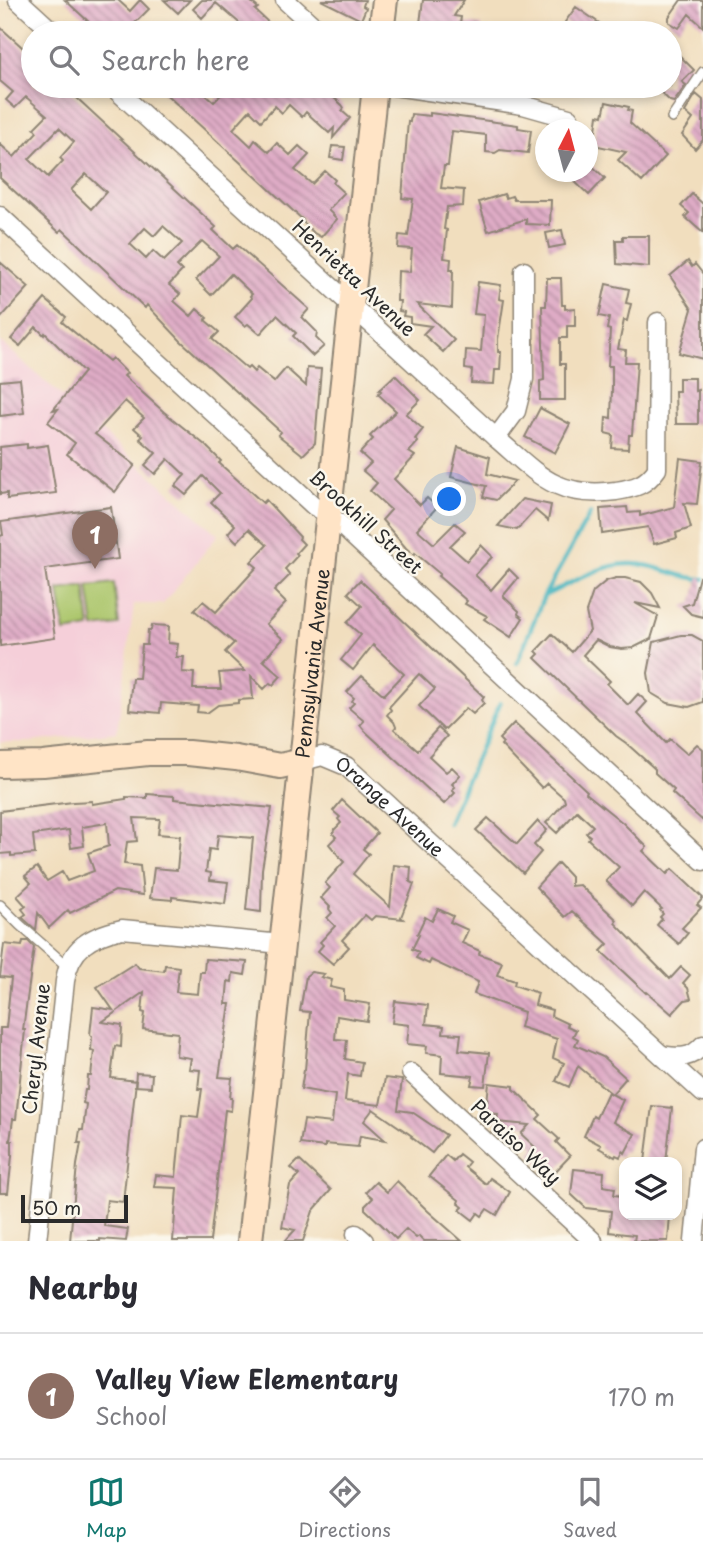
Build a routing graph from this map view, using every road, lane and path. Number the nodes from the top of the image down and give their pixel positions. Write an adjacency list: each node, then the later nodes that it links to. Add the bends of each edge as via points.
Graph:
1 (18, 0): 4 (street)
2 (285, 0): 5 (street)
3 (385, 0): 6 (main road)
4 (41, 21)
5 (308, 21)
6 (382, 21)
7 (703, 72): 12 (lane)
8 (125, 98): 15 (street, Henrietta Avenue)
9 (374, 98): 15 (main road, Pennsylvania Avenue)
10 (475, 98): 11 (street)
11 (569, 118)
12 (672, 118)
13 (0, 216): 18 (street, Brookhill Street, via 314,506)
14 (524, 271): 17 (street, via 524,379 516,411)
15 (352, 304): 17 (street, Henrietta Avenue); 18 (main road, Pennsylvania Avenue)
16 (658, 322): 17 (street, Henrietta Avenue, via 657,469 648,481 634,488 594,494 573,492 546,480)
17 (496, 438)
18 (329, 514): 19 (main road, Pennsylvania Avenue); 21 (street, Brookhill Street)
19 (303, 761): 20 (main road, Orange Avenue, via 280,766 148,752); 23 (main road, Pennsylvania Avenue); 26 (street, Orange Avenue, via 321,756 346,766)
20 (0, 765)
21 (703, 861)
22 (0, 905): 24 (lane)
23 (282, 944): 24 (street, Cheryl Avenue, via 122,929 82,945); 31 (main road, Pennsylvania Avenue)
24 (68, 967): 30 (street, Cheryl Avenue)
25 (703, 1045): 26 (street, via 692,1056)
26 (662, 1055): 28 (street, Orange Avenue)
27 (411, 1073): 32 (street, Paraiso Way)
28 (703, 1093)
29 (703, 1148): 33 (street)
30 (37, 1241)
31 (250, 1241)
32 (593, 1241)
33 (694, 1241)

